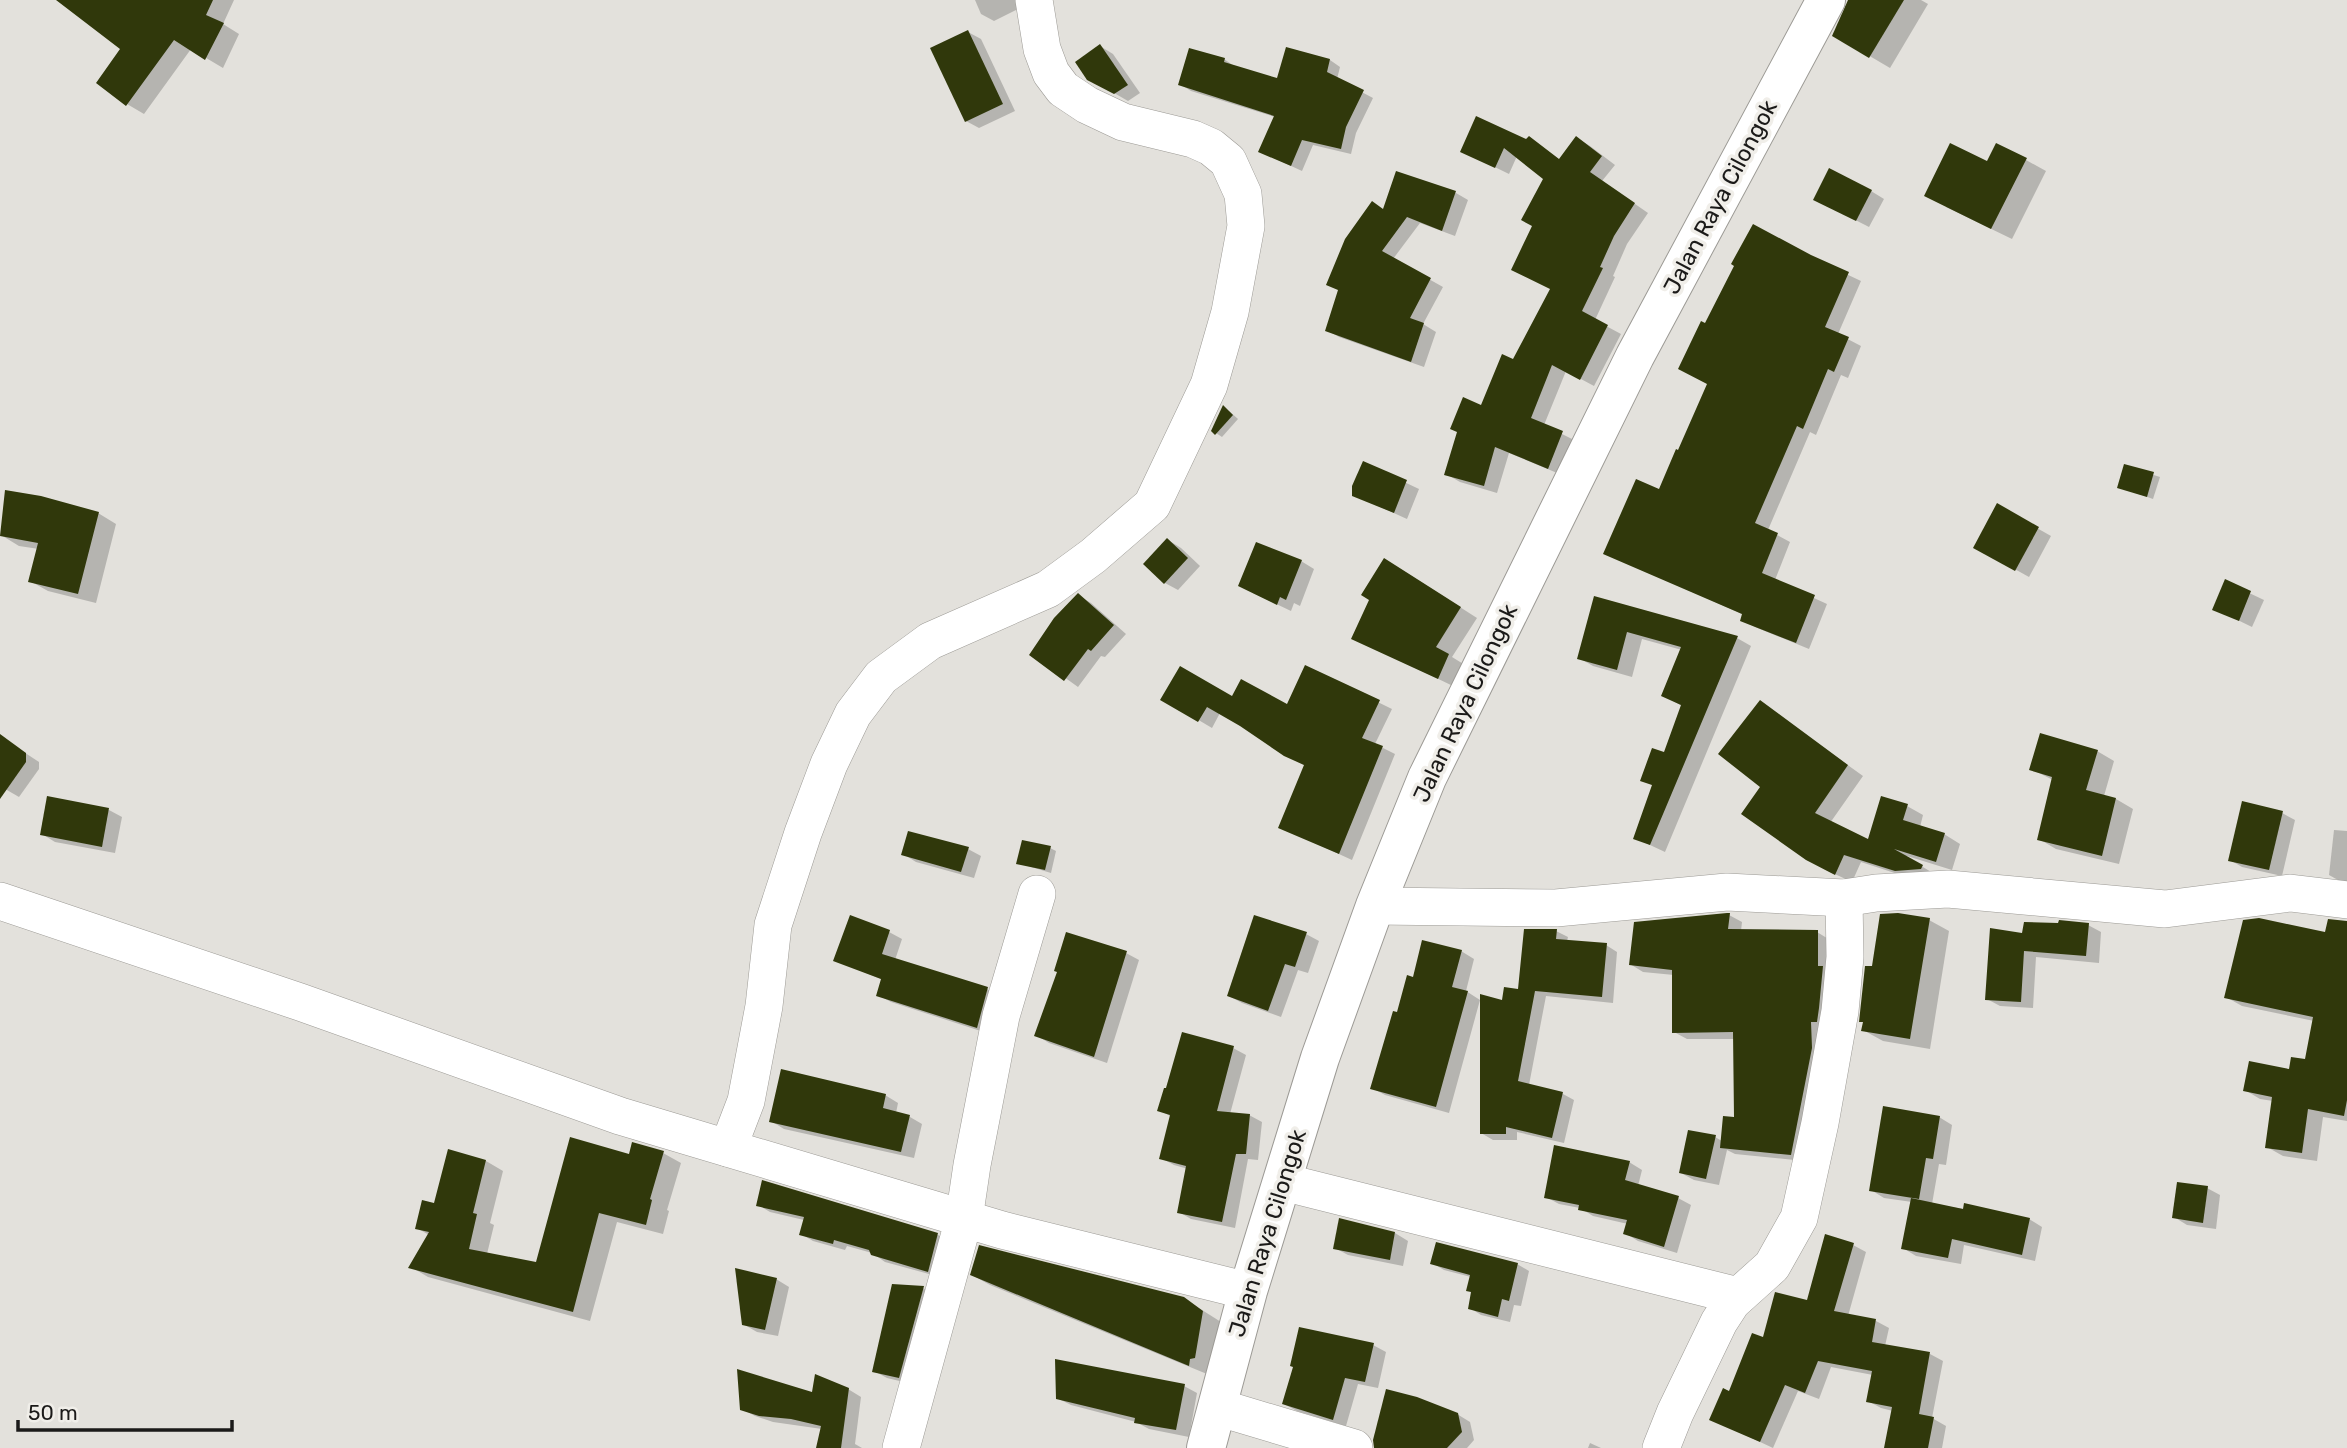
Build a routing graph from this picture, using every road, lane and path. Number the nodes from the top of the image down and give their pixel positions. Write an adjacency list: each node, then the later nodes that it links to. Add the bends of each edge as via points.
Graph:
1 (1034, 0): 8 (street, via 1042,49 1063,89 1124,122 1194,139 1228,161 1243,194 1246,226 1230,312 1209,385 1152,505 1048,589 930,640 881,677 853,714 829,764 774,925 746,1101)
2 (1826, 0): 7 (highway, Jalan Raya Cilongok, via 1634,356 1427,778)
3 (1037, 894): 10 (street, via 1001,1016)
4 (1844, 898): 5 (street, via 1948,889 2165,909 2290,893); 7 (street, via 1727,892 1556,908); 12 (street, via 1840,1011 1799,1218 1772,1266)
5 (2347, 900)
6 (0, 901): 8 (street, via 620,1116)
7 (1375, 906): 9 (highway, Jalan Raya Cilongok, via 1320,1058)
8 (728, 1148): 10 (street)
9 (1283, 1182): 11 (highway, Jalan Raya Cilongok); 12 (street)
10 (964, 1219): 11 (street); 14 (street)
11 (1248, 1291): 13 (highway, Jalan Raya Cilongok)
12 (1738, 1296): 17 (street, via 1719,1322)
13 (1217, 1407): 15 (highway, Jalan Raya Cilongok); 16 (street)
14 (901, 1448)
15 (1206, 1448)
16 (1354, 1448)
17 (1661, 1448)

